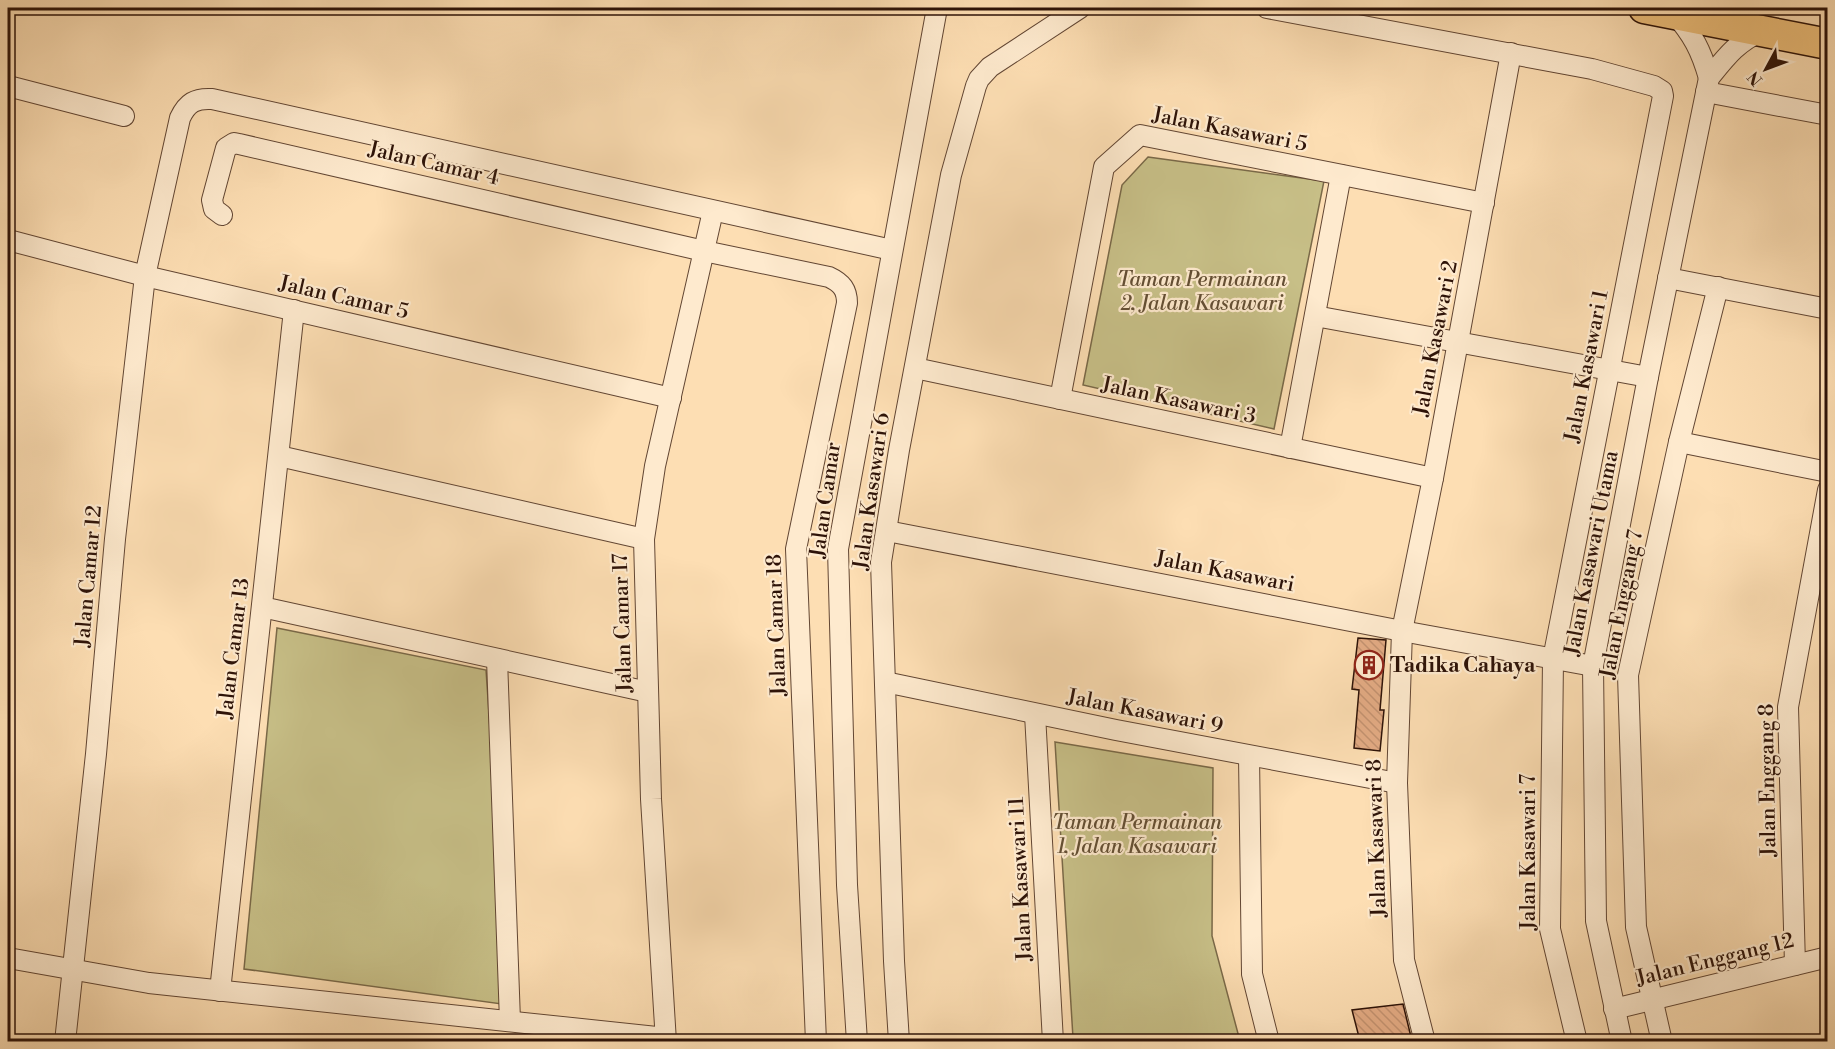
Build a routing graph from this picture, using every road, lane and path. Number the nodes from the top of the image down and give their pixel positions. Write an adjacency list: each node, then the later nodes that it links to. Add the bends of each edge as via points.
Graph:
1 (937, 8): 18 (street, Jalan Camar)
2 (1080, 8): 27 (street, Jalan Kasawari 6, via 979,79 951,175)
3 (1267, 8): 8 (street)
4 (1644, 8): 5 (main road)
5 (1674, 14): 6 (main road); 9 (street, via 1702,52)
6 (1762, 31): 7 (main road); 9 (street, via 1745,38 1729,53)
7 (1827, 44)
8 (1511, 53): 14 (street, Jalan Kasawari 2); 28 (street, Jalan Kasawari 1, via 1592,69 1654,86 1662,92 1664,101)
9 (1708, 85): 12 (street); 21 (street, Jalan Kasawari Utama)
10 (8, 87): 11 (street)
11 (124, 116)
12 (1827, 116)
13 (1341, 175): 14 (street, Jalan Kasawari 5); 25 (street); 31 (street, Jalan Kasawari 5, via 1140,135 1104,167)
14 (1484, 203): 26 (street, Jalan Kasawari 2)
15 (713, 211): 18 (street); 19 (street, Jalan Camar 17); 20 (street, Jalan Camar 12, via 202,99 192,102 180,118)
16 (222, 215): 19 (street, Jalan Camar 4, via 214,209 212,200 226,148 234,143)
17 (8, 240): 20 (street, Jalan Camar 5)
18 (892, 250): 61 (street, Jalan Camar, via 838,549 847,885)
19 (704, 251): 30 (street, Jalan Camar 17); 60 (street, Jalan Camar 18, via 830,277 847,295 796,549)
20 (145, 276): 24 (street, Jalan Camar 5); 53 (street, Jalan Camar 12)
21 (1668, 278): 22 (street); 29 (street, Jalan Kasawari Utama)
22 (1718, 287): 23 (street); 32 (street, Jalan Enggang 7)
23 (1827, 309)
24 (294, 310): 30 (street, Jalan Camar 5); 34 (street, Jalan Camar 13)
25 (1315, 316): 26 (street); 33 (street)
26 (1458, 342): 28 (street); 36 (street, Jalan Kasawari 2)
27 (915, 368): 31 (street, Jalan Kasawari 3); 38 (street, Jalan Kasawari 6)
28 (1609, 370): 29 (street); 42 (street, Jalan Kasawari 1)
29 (1648, 377): 44 (street, Jalan Kasawari Utama)
30 (671, 398): 39 (street, Jalan Camar 17)
31 (1060, 399): 33 (street, Jalan Kasawari 3)
32 (1679, 442): 35 (street); 55 (street, Jalan Enggang 7, via 1628,675 1636,927)
33 (1290, 448): 36 (street, Jalan Kasawari 3)
34 (279, 456): 39 (street); 40 (street, Jalan Camar 13)
35 (1827, 472)
36 (1433, 478): 41 (street, Jalan Kasawari 2)
37 (1827, 490): 52 (street, Jalan Enggang 8, via 1788,707)
38 (887, 531): 41 (street, Jalan Kasawari); 45 (street, Jalan Kasawari 6, via 881,562)
39 (644, 539): 46 (street, Jalan Camar 17)
40 (262, 607): 43 (street); 54 (street, Jalan Camar 13)
41 (1402, 631): 42 (street, Jalan Kasawari); 49 (street, Jalan Kasawari 8)
42 (1553, 658): 44 (street, Jalan Kasawari); 66 (street, Jalan Kasawari 7, via 1550,929)
43 (497, 659): 46 (street); 57 (street)
44 (1593, 666): 56 (street, Jalan Kasawari Utama, via 1596,921)
45 (885, 682): 47 (street, Jalan Kasawari 9); 62 (street, Jalan Kasawari 6)
46 (648, 692): 58 (street, Jalan Camar 17)
47 (1035, 714): 48 (street, Jalan Kasawari 9); 63 (street, Jalan Kasawari 11)
48 (1249, 756): 49 (street, Jalan Kasawari 9); 64 (street, via 1252,974)
49 (1397, 783): 65 (street, Jalan Kasawari 8, via 1404,960)
50 (1827, 957): 52 (street, Jalan Enggang 12)
51 (8, 958): 53 (street)
52 (1795, 965): 55 (street, Jalan Enggang 12)
53 (73, 969): 54 (street); 59 (street, Jalan Camar 12)
54 (220, 991): 57 (street)
55 (1652, 999): 56 (street, Jalan Enggang 12); 68 (street, Jalan Enggang 7)
56 (1614, 1009): 67 (street, Jalan Kasawari Utama)
57 (510, 1021): 58 (street)
58 (666, 1040)
59 (65, 1041)
60 (816, 1041)
61 (857, 1041)
62 (898, 1041)
63 (1053, 1041)
64 (1269, 1041)
65 (1425, 1041)
66 (1577, 1041)
67 (1622, 1041)
68 (1662, 1041)

